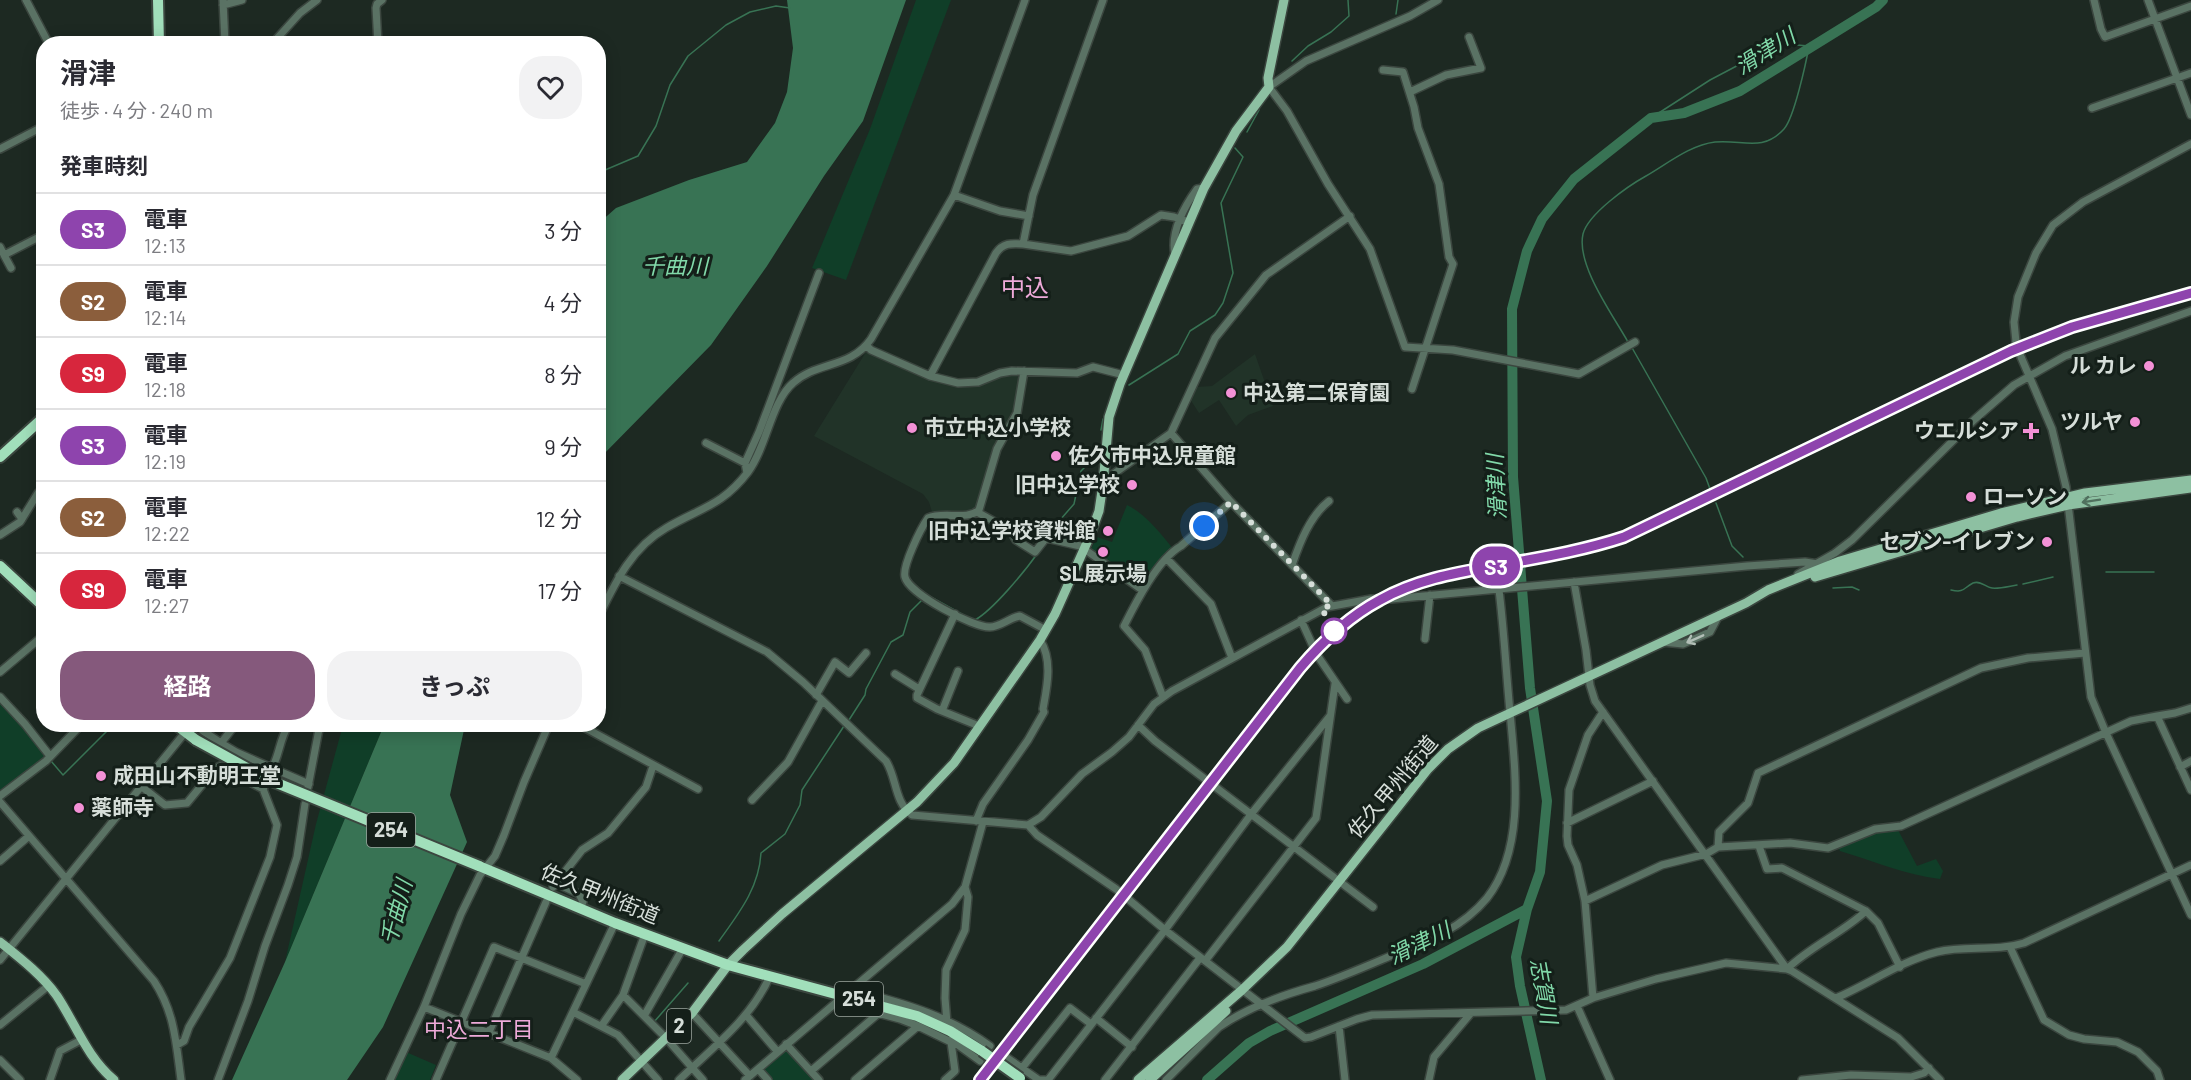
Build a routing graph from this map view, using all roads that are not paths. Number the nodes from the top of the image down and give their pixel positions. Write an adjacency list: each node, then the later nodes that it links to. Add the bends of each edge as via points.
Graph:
1 (26, 0): 15 (street)
2 (158, 0): 16 (highway)
3 (242, 0): 12 (street)
4 (317, 0): 18 (street)
5 (1025, 0): 31 (street)
6 (1103, 0): 32 (street)
7 (1284, 0): 24 (main road)
8 (1438, 0): 24 (street, via 1402,20 1306,61)
9 (2094, 0): 14 (street, via 2105,37)
10 (2148, 0): 14 (street)
11 (377, 1): 19 (street)
12 (223, 3): 17 (street)
13 (2191, 6): 14 (street)
14 (2156, 19): 23 (street)
15 (45, 36)
16 (159, 36)
17 (225, 36)
18 (279, 36)
19 (378, 36)
20 (1469, 37): 25 (street, via 1481,68 1446,75)
21 (1383, 69): 25 (street, via 1403,72)
22 (2191, 73): 23 (street)
23 (2177, 78): 26 (street); 27 (street)
24 (1269, 87): 33 (street); 34 (main road, via 1236,131)
25 (1410, 92): 44 (street, via 1418,128 1439,184 1453,264)
26 (2092, 108)
27 (2191, 115)
28 (36, 130): 30 (street)
29 (2191, 144): 47 (street, bridge, via 2084,202 2053,225 2036,253 2018,297 2016,342)
30 (0, 149)
31 (954, 195): 32 (street, via 1000,211); 43 (street)
32 (1029, 216): 36 (street)
33 (1350, 216): 44 (street, via 1370,249 1405,347); 51 (street, via 1266,275 1215,338)
34 (1184, 220): 36 (street, via 1156,217 1128,236 1071,251); 46 (main road, via 1175,255)
35 (36, 239): 38 (street)
36 (1023, 244): 48 (street, via 1008,243 996,253)
37 (0, 248): 38 (street)
38 (4, 255): 39 (street)
39 (11, 268)
40 (819, 273): 54 (street)
41 (2191, 311): 47 (street, via 2065,356)
42 (1632, 344): 44 (street, via 1579,374 1453,350)
43 (867, 346): 48 (street); 55 (street, via 856,356 806,375 788,388)
44 (1425, 349): 49 (street)
45 (1024, 371): 46 (street, via 1077,373 1097,367); 48 (street, via 966,383); 63 (street, via 1017,413 998,449)
46 (1124, 375): 56 (main road, via 1109,417)
47 (2029, 375): 61 (street, via 2054,435); 68 (street, via 1982,412)
48 (930, 376)
49 (1412, 389)
50 (36, 424): 53 (highway)
51 (1171, 433): 56 (street); 62 (street)
52 (706, 443): 54 (street)
53 (0, 457)
54 (745, 464): 55 (street)
55 (747, 473): 70 (street, via 717,502 649,541)
56 (1104, 477): 65 (main road, via 1098,511)
57 (2191, 480): 61 (main road, 佐久甲州街道)
58 (2191, 488): 61 (main road, 佐久甲州街道, one-way to 61)
59 (36, 495): 64 (street, via 16,526)
60 (1329, 501): 67 (street, via 1304,535)
61 (2068, 501): 68 (main road, 佐久甲州街道, via 2001,513); 71 (main road, 佐久甲州街道); 87 (street)
62 (1231, 502): 66 (street); 67 (street)
63 (977, 512): 65 (street, via 1011,531 1016,540 1035,552 1046,538); 80 (street, via 928,518 905,567 909,584 933,603)
64 (0, 535)
65 (1084, 549): 74 (street); 82 (main road)
66 (1167, 559): 74 (street); 88 (street, via 1211,604)
67 (1292, 565): 79 (street)
68 (1822, 565): 71 (street); 72 (street, via 1778,564); 78 (main road, 佐久甲州街道)
69 (0, 566): 76 (highway)
70 (619, 576): 77 (street); 95 (street, via 766,652)
71 (1810, 579): 78 (main road, 佐久甲州街道)
72 (1574, 582): 73 (street); 92 (street)
73 (1501, 589): 75 (street); 103 (street)
74 (1142, 590): 97 (street, via 1124,626 1145,650)
75 (1430, 596): 79 (street); 83 (street)
76 (36, 600)
77 (606, 602)
78 (1746, 603): 92 (main road, 佐久甲州街道)
79 (1331, 605): 81 (street)
80 (956, 614): 82 (street, via 975,626 989,627 1020,616); 94 (street)
81 (1301, 620): 88 (street); 93 (street)
82 (1046, 630): 84 (main road)
83 (1425, 639)
84 (1040, 640): 107 (main road); 135 (street, via 1048,674 1044,712 983,804)
85 (36, 642): 90 (street)
86 (866, 653): 95 (street, via 849,673 835,662)
87 (2085, 653): 116 (street, via 2091,697); 141 (street, via 2028,658 1981,668 1762,771 1755,778 1748,803 1719,832)
88 (1232, 658): 97 (street)
89 (958, 671): 101 (street)
90 (0, 672)
91 (895, 674): 94 (street)
92 (1589, 675): 102 (street, via 1592,695); 103 (main road, 佐久甲州街道)
93 (1335, 684): 98 (street); 104 (street)
94 (919, 689): 101 (street, via 917,698)
95 (816, 695): 99 (street)
96 (0, 697): 119 (street)
97 (1163, 697): 106 (street)
98 (1347, 699)
99 (822, 701): 130 (street, via 788,762); 133 (street, via 886,761)
100 (2191, 708): 105 (street)
101 (942, 711): 107 (street)
102 (1603, 712): 124 (street); 136 (street, via 1588,735 1569,790)
103 (1511, 713): 148 (main road, 佐久甲州街道, via 1467,735 1441,755); 177 (street, via 1515,812 1507,856 1486,898 1439,937)
104 (1330, 716): 134 (street); 139 (street, via 1316,818)
105 (2157, 716): 116 (street, via 2131,721); 122 (street)
106 (1138, 725): 134 (street); 137 (street)
107 (979, 726): 133 (main road, via 942,777)
108 (74, 732): 119 (street)
109 (187, 732): 125 (street)
110 (194, 732): 117 (highway, 佐久甲州街道 / 254)
111 (229, 732): 118 (street)
112 (284, 732): 123 (street)
113 (319, 732): 123 (street, via 309,786)
114 (546, 732): 145 (street, via 495,856)
115 (593, 732): 121 (street)
116 (2106, 733): 140 (street, via 1901,826 1875,829 1828,848 1790,843); 146 (street)
117 (199, 735): 118 (street); 145 (highway, 佐久甲州街道 / 254, bridge, via 267,779)
118 (221, 742): 123 (street)
119 (50, 756): 129 (street)
120 (2191, 761): 122 (street)
121 (653, 765): 127 (street); 153 (street, via 646,787 608,833 582,850 555,885 579,894 583,902)
122 (2180, 766): 128 (street)
123 (272, 768): 126 (street)
124 (1653, 781): 136 (street); 142 (street)
125 (142, 787): 126 (street, via 165,805 187,803 220,766); 147 (street)
126 (263, 789): 199 (street, via 277,825 265,873 230,958 184,1041)
127 (698, 789)
128 (2191, 790)
129 (0, 796)
130 (752, 800)
131 (0, 802): 138 (street)
132 (305, 804): 217 (street, via 297,857)
133 (906, 811): 135 (street, via 916,816); 166 (main road, via 782,914)
134 (1252, 813): 139 (street); 157 (street)
135 (979, 822): 137 (street); 149 (street)
136 (1568, 823): 150 (street, via 1567,842)
137 (1028, 825): 157 (street)
138 (29, 836): 143 (street); 147 (street)
139 (1294, 846): 148 (street); 165 (street)
140 (1759, 846): 141 (street); 154 (street, via 1767,869 1782,868)
141 (1718, 847): 142 (street)
142 (1706, 854): 150 (street, via 1662,865); 168 (street)
143 (0, 861)
144 (2191, 865): 146 (street)
145 (482, 867): 153 (highway, 佐久甲州街道 / 254); 179 (street)
146 (2172, 874): 155 (street); 160 (street)
147 (67, 878): 162 (street); 199 (street, via 154,981 165,998)
148 (1340, 881): 152 (street); 172 (main road, 佐久甲州街道, via 1298,935)
149 (964, 887): 174 (street, via 952,904); 188 (street, via 968,897 965,930 946,970)
150 (1585, 901): 175 (street)
151 (546, 902): 163 (street)
152 (1373, 907)
153 (580, 908): 156 (highway, 佐久甲州街道 / 254)
154 (1866, 910): 167 (street, via 1881,927); 168 (street)
155 (2191, 915)
156 (615, 922): 158 (highway, 佐久甲州街道 / 254); 170 (street)
157 (1165, 930): 165 (street); 187 (street)
158 (645, 934): 161 (highway, 佐久甲州街道 / 254); 173 (street)
159 (0, 942): 162 (main road)
160 (2010, 947): 167 (street, via 1934,952); 239 (street, via 2044,1020 2069,1035 2117,1042 2138,1052 2157,1071)
161 (683, 948): 166 (highway, 佐久甲州街道 / 254); 185 (street)
162 (10, 950): 164 (street); 171 (main road)
163 (521, 958): 170 (street); 186 (street, via 494,947); 193 (street)
164 (0, 960)
165 (1203, 960): 172 (street); 200 (street)
166 (728, 965): 169 (highway, 佐久甲州街道 / 254); 181 (main road, 2)
167 (1900, 967): 176 (street)
168 (1787, 969): 175 (street, via 1726,963); 176 (street)
169 (770, 976): 174 (highway, 佐久甲州街道 / 254); 184 (street)
170 (586, 984): 180 (street)
171 (48, 986): 189 (street); 195 (main road)
172 (1242, 990): 177 (street); 231 (main road, 佐久甲州街道); 232 (main road, 佐久甲州街道, via 1232,1005)
173 (623, 995): 185 (street); 190 (street)
174 (845, 995): 182 (street); 188 (street, via 860,992 910,1005); 198 (street); 202 (highway, 佐久甲州街道 / 254, via 916,1016 950,1031)
175 (1593, 998): 178 (street)
176 (1836, 999): 208 (street, via 1898,1038)
177 (1263, 1005): 192 (street, via 1305,1038); 233 (street, via 1219,1027)
178 (1577, 1006): 183 (street, via 1543,1012); 236 (street)
179 (424, 1007): 186 (street); 218 (street)
180 (573, 1012): 190 (street); 204 (street)
181 (692, 1013): 194 (main road, 2); 197 (street)
182 (879, 1013): 191 (street); 210 (street)
183 (1471, 1013): 192 (street, via 1372,1015); 235 (street, via 1434,1057)
184 (746, 1015): 197 (street); 201 (street)
185 (644, 1016): 194 (street)
186 (462, 1021): 193 (street); 219 (street)
187 (1093, 1021): 200 (street); 211 (street, via 1070,1008); 229 (street)
188 (947, 1022): 202 (street)
189 (0, 1025)
190 (602, 1025): 206 (street, via 618,1035)
191 (918, 1026): 196 (street); 227 (street)
192 (1339, 1026): 234 (street)
193 (489, 1032): 204 (street)
194 (666, 1038): 206 (main road, 2); 207 (street)
195 (81, 1040): 214 (street, via 58,1052); 215 (main road)
196 (951, 1040): 202 (street); 228 (street, via 955,1071)
197 (719, 1041): 207 (street); 212 (street)
198 (786, 1044): 201 (street); 210 (street)
199 (177, 1045): 216 (street)
200 (1132, 1047): 230 (street)
201 (777, 1051): 209 (street)
202 (984, 1053): 211 (highway, 佐久甲州街道 / 254, bridge)
203 (1006, 1057): 211 (street)
204 (551, 1058): 220 (street)
205 (0, 1060): 213 (street)
206 (642, 1061): 221 (main road, 2); 222 (street)
207 (692, 1067): 223 (street); 224 (street)
208 (1929, 1068): 237 (street, via 1911,1077 1851,1075); 238 (street)
209 (758, 1069): 212 (street); 225 (street)
210 (811, 1071): 226 (street)
211 (1020, 1077): 229 (street)
212 (747, 1078)
213 (20, 1080)
214 (50, 1080)
215 (114, 1080)
216 (181, 1080)
217 (218, 1080)
218 (390, 1080)
219 (435, 1080)
220 (577, 1080)
221 (622, 1080)
222 (658, 1080)
223 (679, 1080)
224 (702, 1080)
225 (768, 1080)
226 (819, 1080)
227 (855, 1080)
228 (945, 1080)
229 (1047, 1080)
230 (1105, 1080)
231 (1138, 1080)
232 (1150, 1080)
233 (1166, 1080)
234 (1346, 1080)
235 (1428, 1080)
236 (1610, 1080)
237 (1802, 1080)
238 (1940, 1080)
239 (2160, 1080)

